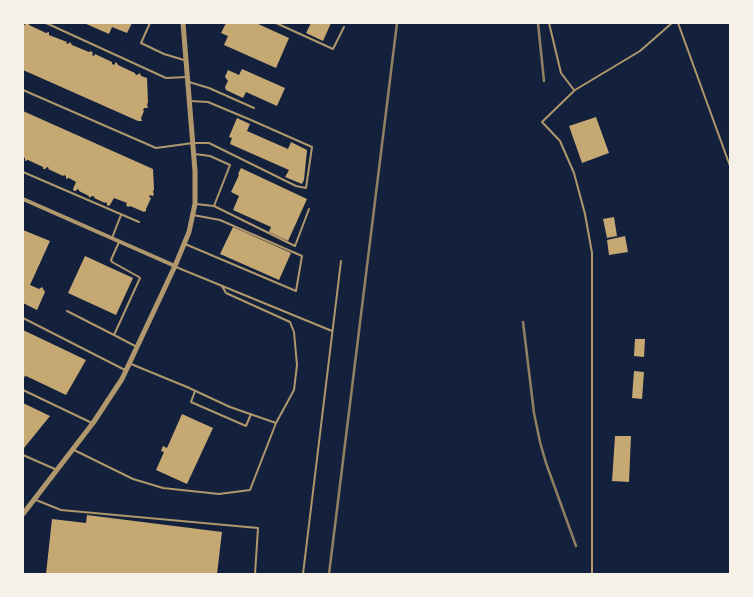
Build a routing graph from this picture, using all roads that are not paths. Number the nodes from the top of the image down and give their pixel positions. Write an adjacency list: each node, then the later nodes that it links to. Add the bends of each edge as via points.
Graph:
1 (46, 23): 10 (lane, via 166,78)
2 (150, 23): 9 (lane, via 140,43)
3 (183, 23): 9 (street)
4 (276, 23): 8 (lane, via 333,49)
5 (549, 23): 12 (lane, via 561,73)
6 (672, 23): 12 (lane, via 640,51)
7 (678, 23): 17 (lane)
8 (344, 27)
9 (185, 60): 10 (street)
10 (188, 80): 13 (street); 14 (lane)
11 (23, 90): 15 (lane, via 156,148)
12 (575, 90): 51 (lane, via 542,122 560,141 570,162 585,214 592,253)
13 (190, 100): 15 (street); 15 (lane, via 208,102 312,147 306,188 296,186 209,143)
14 (254, 108)
15 (193, 143): 16 (street)
16 (194, 154): 20 (street); 21 (lane, via 210,156 230,165)
17 (730, 166)
18 (23, 172): 23 (lane)
19 (23, 199): 26 (street)
20 (195, 204): 21 (lane); 24 (street)
21 (214, 206): 22 (lane, via 295,246)
22 (309, 210)
23 (121, 215): 25 (lane); 26 (lane)
24 (192, 215): 28 (street); 28 (lane, via 220,220 302,256 296,291)
25 (139, 222)
26 (112, 238): 27 (street)
27 (119, 242): 30 (street); 35 (lane, via 112,262 140,278)
28 (184, 243): 30 (street)
29 (341, 262): 34 (lane)
30 (174, 266): 31 (lane); 36 (street)
31 (222, 286): 34 (lane); 43 (lane, via 226,293 290,322 294,332 297,365 294,390)
32 (68, 311): 35 (lane)
33 (23, 318): 38 (lane)
34 (332, 331): 50 (lane)
35 (114, 335): 36 (lane)
36 (138, 348): 37 (street)
37 (130, 364): 38 (street); 40 (lane)
38 (127, 371): 42 (street)
39 (23, 390): 42 (lane)
40 (195, 391): 41 (lane); 41 (lane, via 191,402 246,426)
41 (251, 414): 43 (lane)
42 (93, 423): 44 (street)
43 (276, 423): 44 (lane, via 250,490 219,494 163,488 132,479)
44 (73, 450): 46 (street)
45 (23, 455): 46 (lane)
46 (57, 470): 47 (street)
47 (34, 500): 48 (street); 49 (lane, via 61,510 258,528)
48 (23, 514)
49 (255, 574)
50 (303, 574)
51 (592, 574)

